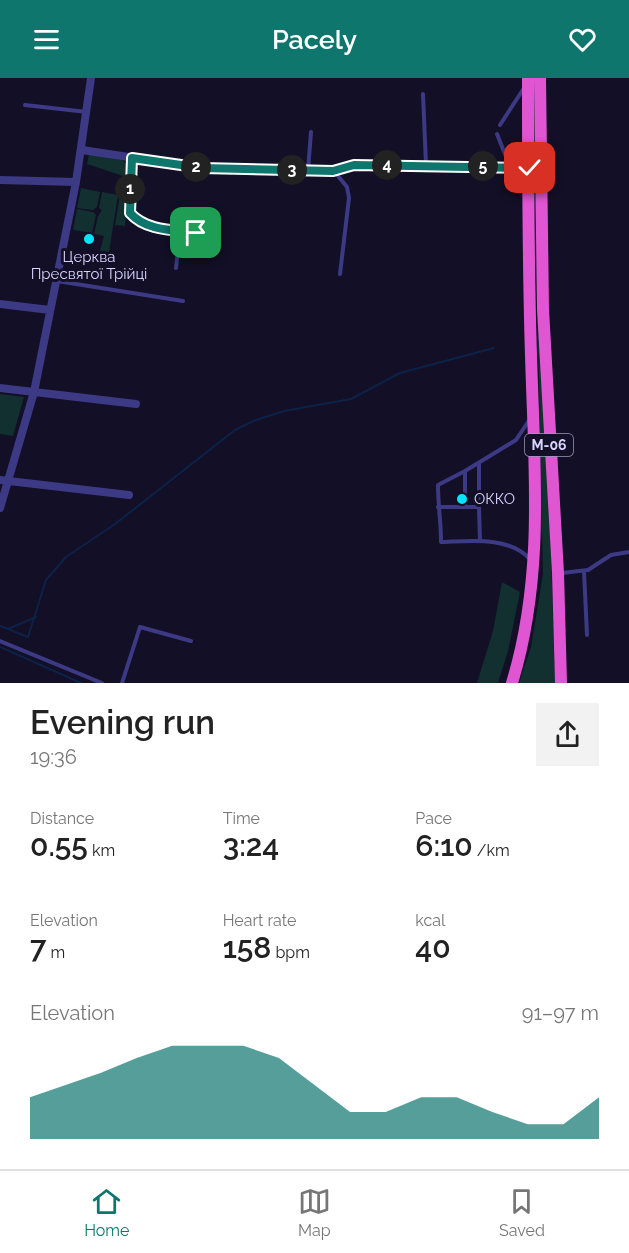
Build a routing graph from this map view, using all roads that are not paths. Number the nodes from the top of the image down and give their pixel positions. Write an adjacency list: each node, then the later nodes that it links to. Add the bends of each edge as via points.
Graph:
1 (91, 78): 6 (street)
2 (540, 78): 19 (highway, М-06)
3 (528, 80): 7 (lane); 14 (highway, М-06)
4 (423, 94): 12 (lane)
5 (26, 105): 6 (lane)
6 (87, 112): 10 (street)
7 (500, 125)
8 (311, 132): 15 (lane)
9 (497, 134): 13 (lane)
10 (82, 150): 11 (street); 18 (street)
11 (132, 158): 15 (street, via 202,168); 20 (lane, via 130,213 151,226)
12 (426, 165): 13 (street); 16 (street, via 354,165)
13 (510, 167): 14 (street)
14 (530, 168): 19 (highway, М-06)
15 (308, 170): 16 (street)
16 (333, 171): 23 (lane, via 347,187 349,198)
17 (0, 180): 18 (street)
18 (76, 182): 24 (street)
19 (536, 206): 31 (highway, М-06); 44 (highway, М-06)
20 (180, 231): 21 (lane); 22 (lane)
21 (196, 233)
22 (176, 268)
23 (340, 274)
24 (57, 281): 25 (lane); 27 (street)
25 (183, 301)
26 (0, 304): 27 (street)
27 (50, 310): 29 (street)
28 (0, 388): 29 (street)
29 (34, 392): 30 (street); 34 (street)
30 (136, 404)
31 (533, 413): 32 (lane, via 516,440); 42 (highway, М-06)
32 (479, 463): 33 (lane); 38 (lane)
33 (465, 471): 36 (lane, via 438,485); 37 (lane)
34 (4, 480): 35 (street); 39 (street)
35 (129, 495)
36 (438, 507): 37 (lane); 40 (lane, via 441,542)
37 (465, 507): 38 (lane)
38 (479, 507): 40 (lane)
39 (0, 508)
40 (480, 541): 42 (lane, via 512,546)
41 (629, 552): 43 (lane, via 611,555)
42 (536, 564): 48 (highway, М-06, via 528,625)
43 (584, 571): 44 (lane); 45 (lane)
44 (558, 573): 51 (highway, М-06)
45 (587, 635)
46 (0, 641): 49 (lane)
47 (191, 641): 50 (lane, via 140,627)
48 (513, 681)
49 (102, 683)
50 (122, 683)
51 (561, 683)

